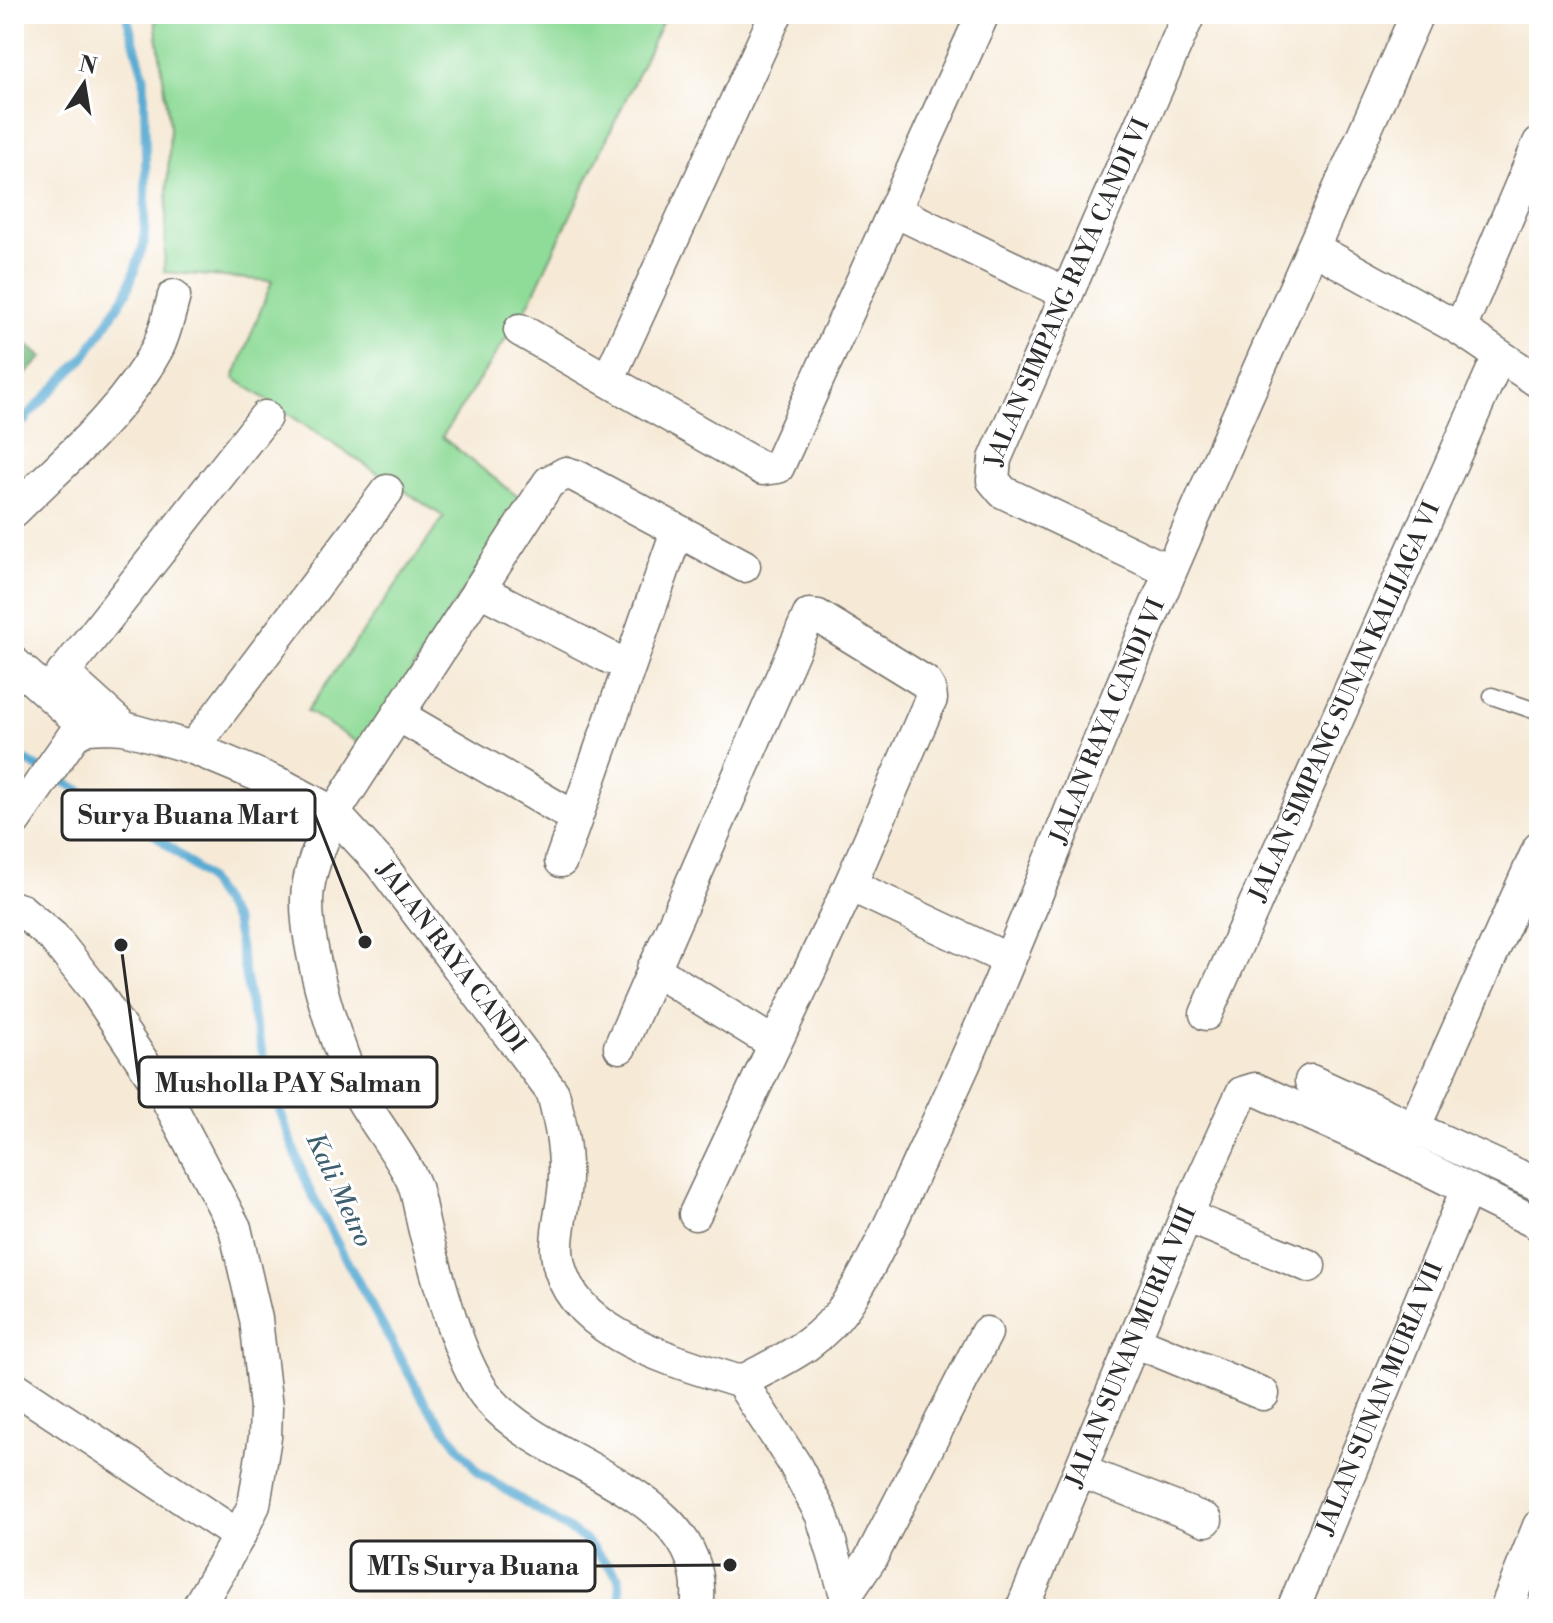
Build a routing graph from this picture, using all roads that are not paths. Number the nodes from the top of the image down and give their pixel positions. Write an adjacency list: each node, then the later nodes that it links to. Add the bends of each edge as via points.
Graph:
1 (776, 14): 13 (street)
2 (983, 14): 6 (street)
3 (1189, 14): 8 (street, JALAN SIMPANG RAYA CANDI VI)
4 (1417, 14): 7 (street, JALAN RAYA CANDI VI)
5 (1539, 143): 10 (street)
6 (895, 211): 8 (street); 13 (street, via 778,467 763,469)
7 (1313, 248): 10 (street); 20 (street, JALAN RAYA CANDI VI)
8 (1067, 294): 20 (street, JALAN SIMPANG RAYA CANDI VI, via 995,459 993,480 1003,492)
9 (174, 296): 17 (street, via 158,347 133,388)
10 (1460, 329): 12 (street)
11 (520, 330): 13 (street)
12 (1499, 356): 14 (street); 40 (street, JALAN SIMPANG SUNAN KALIJAGA VI)
13 (608, 380)
14 (1539, 382)
15 (265, 417): 24 (street)
16 (387, 491): 30 (street)
17 (14, 511)
18 (677, 531): 19 (street); 21 (street, via 566,473 549,482); 35 (street)
19 (744, 566)
20 (1169, 571): 38 (street, JALAN RAYA CANDI VI)
21 (480, 590): 22 (street); 27 (street)
22 (611, 658)
23 (14, 663): 24 (street)
24 (55, 683): 28 (street); 29 (street)
25 (1492, 696): 26 (lane)
26 (1539, 712)
27 (398, 715): 31 (street); 32 (street)
28 (124, 728): 29 (street, JALAN RAYA CANDI); 30 (street, JALAN RAYA CANDI)
29 (80, 732): 33 (street)
30 (193, 748): 32 (street, JALAN RAYA CANDI)
31 (560, 809)
32 (334, 813): 53 (street, JALAN RAYA CANDI, via 380,863 553,1093 564,1138 566,1180 557,1250 572,1296 585,1312 624,1338); 63 (street, via 307,897 312,949 337,1041 360,1095 413,1183 471,1371 489,1399 527,1433 637,1496 672,1525 694,1559)
33 (14, 821)
34 (1539, 848): 44 (street)
35 (561, 861)
36 (850, 885): 38 (street); 39 (street, via 931,699 930,690 925,682 809,615); 41 (street)
37 (14, 908): 59 (street, via 53,937 95,990 166,1097 235,1228 256,1319 266,1408 261,1473)
38 (1009, 960): 53 (street, JALAN RAYA CANDI VI, via 931,1137 847,1304 804,1349)
39 (653, 969): 41 (street); 42 (street)
40 (1206, 1014)
41 (775, 1044): 47 (street)
42 (620, 1047)
43 (1311, 1081): 44 (street)
44 (1414, 1128): 45 (street)
45 (1539, 1185)
46 (1467, 1189): 48 (street, JALAN SUNAN MURIA VIII, via 1255,1089 1242,1093); 49 (street); 64 (street, JALAN SUNAN MURIA VII)
47 (695, 1214)
48 (1186, 1216): 50 (street); 52 (street, JALAN SUNAN MURIA VIII)
49 (1539, 1224)
50 (1309, 1266)
51 (986, 1333): 60 (street)
52 (1134, 1341): 55 (street); 56 (street, JALAN SUNAN MURIA VIII)
53 (741, 1382): 60 (street, via 822,1516)
54 (14, 1387): 59 (street)
55 (1263, 1394)
56 (1080, 1471): 57 (street); 61 (street, JALAN SUNAN MURIA VIII)
57 (1206, 1520)
58 (1539, 1526): 65 (street)
59 (239, 1536): 62 (street)
60 (848, 1602)
61 (1032, 1606)
62 (197, 1609)
63 (697, 1609)
64 (1293, 1609)
65 (1506, 1609)

